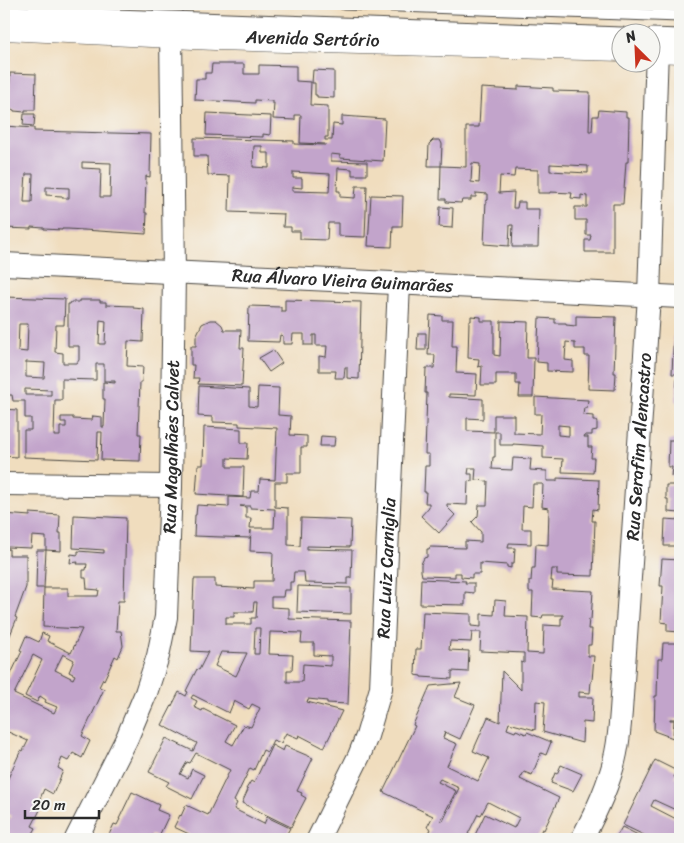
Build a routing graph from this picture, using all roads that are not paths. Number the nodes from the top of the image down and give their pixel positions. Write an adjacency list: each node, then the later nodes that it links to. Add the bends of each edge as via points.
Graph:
1 (344, 4): 3 (lane)
2 (4, 11): 5 (lane)
3 (680, 16)
4 (4, 26): 6 (main road, Avenida Sertório)
5 (612, 33)
6 (171, 34): 9 (main road, Avenida Sertório); 12 (street, Rua Magalhães Calvet)
7 (680, 34): 8 (lane)
8 (662, 43)
9 (612, 47)
10 (659, 72): 14 (street, Rua Serafim Alencastro)
11 (4, 264): 12 (street, Rua Álvaro Vieira Guimarães)
12 (174, 273): 13 (street, Rua Álvaro Vieira Guimarães); 17 (street, Rua Magalhães Calvet)
13 (399, 284): 14 (street, Rua Álvaro Vieira Guimarães); 19 (street, Rua Luiz Carniglia, via 381,688 364,743)
14 (649, 296): 15 (street, Rua Álvaro Vieira Guimarães); 20 (street, Rua Serafim Alencastro, via 619,731 607,785)
15 (680, 297)
16 (4, 484): 17 (street)
17 (171, 486): 18 (street, Rua Magalhães Calvet, via 166,617 158,656 127,738)
18 (76, 839)
19 (318, 839)
20 (582, 839)

